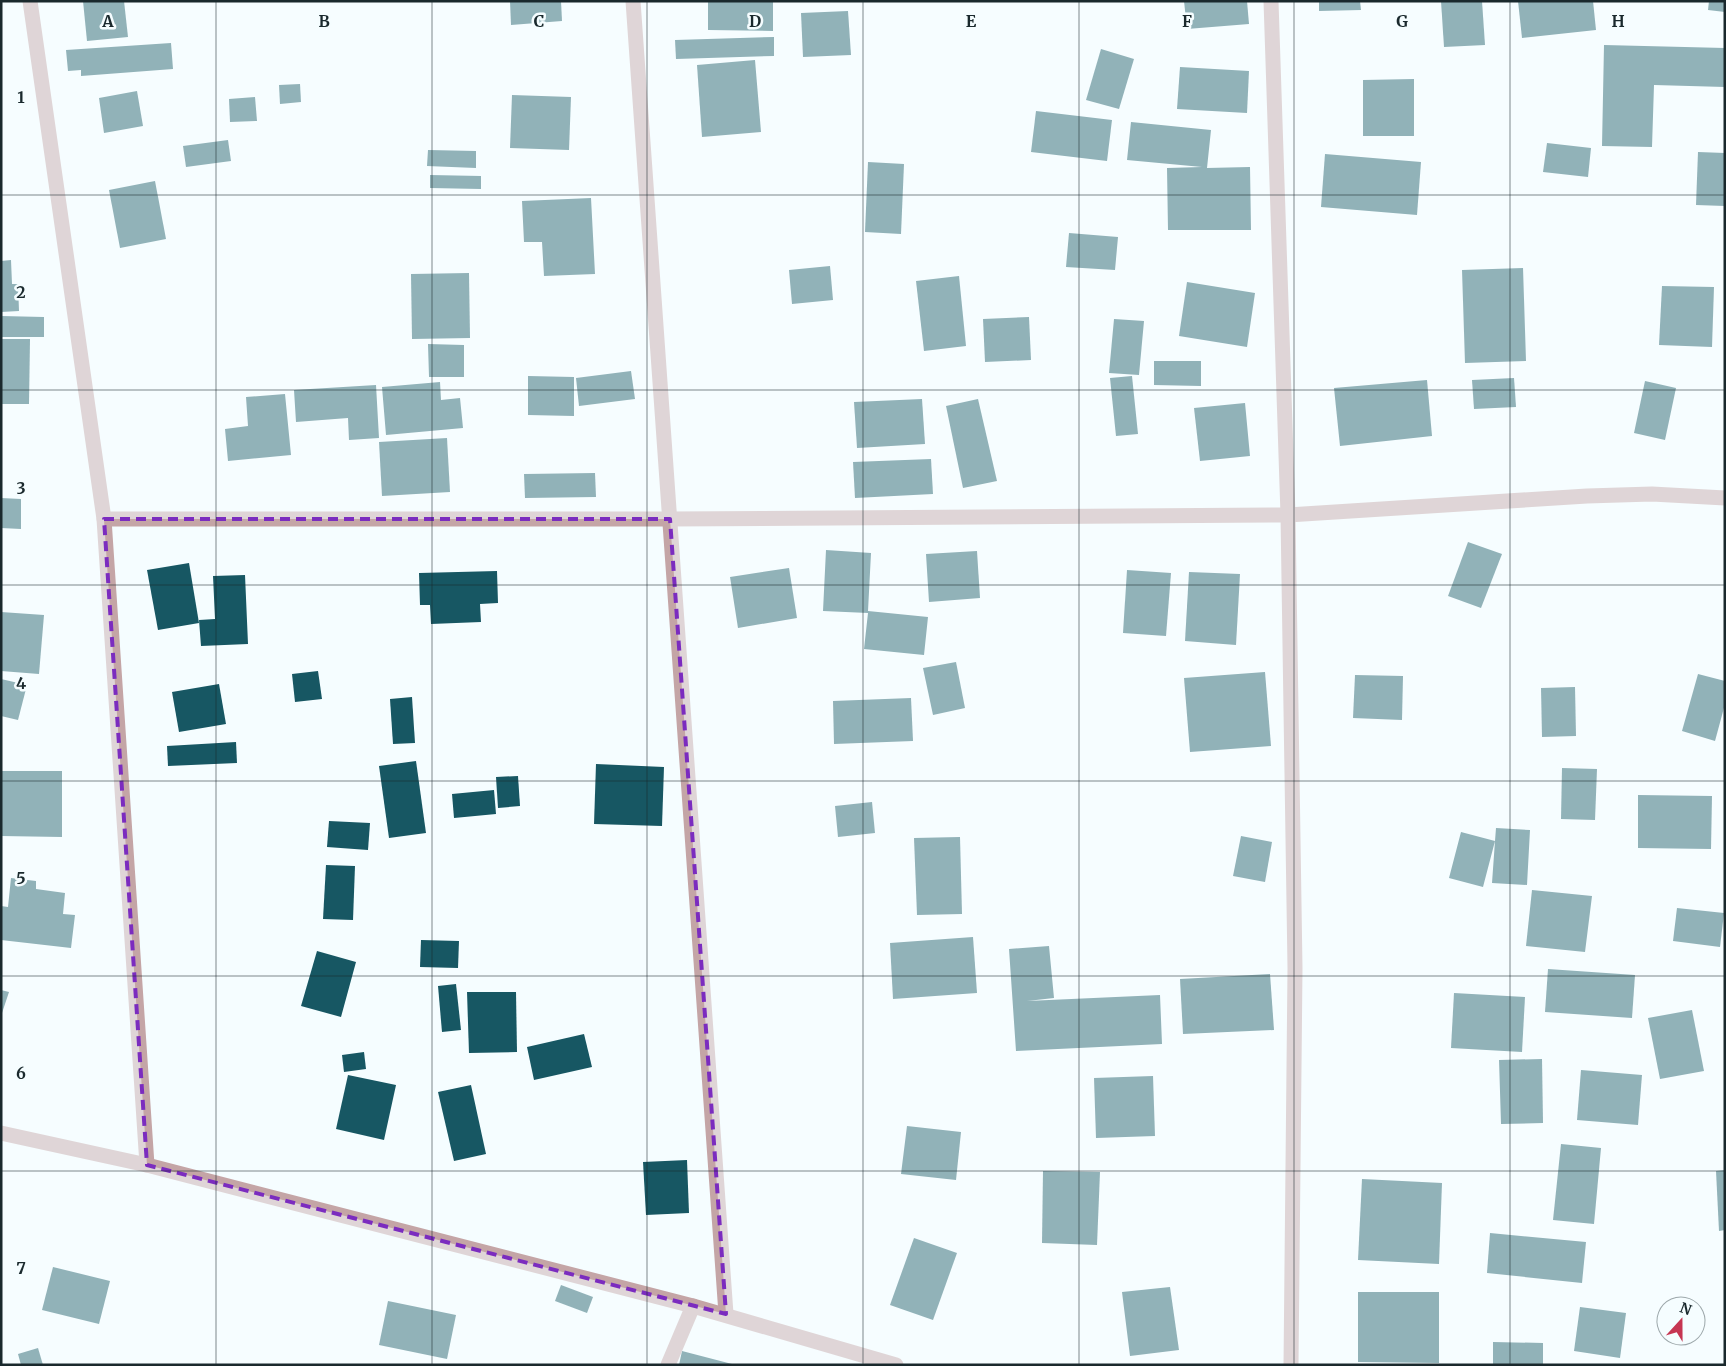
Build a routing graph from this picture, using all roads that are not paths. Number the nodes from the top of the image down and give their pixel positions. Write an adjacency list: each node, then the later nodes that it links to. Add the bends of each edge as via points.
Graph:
1 (30, 1): 6 (street)
2 (633, 1): 7 (street)
3 (1272, 1): 5 (street)
4 (1725, 498): 5 (street, via 1652,494 1587,496)
5 (1288, 515): 7 (street); 14 (street, via 1295,968)
6 (104, 519): 7 (street); 9 (street)
7 (670, 519): 11 (street)
8 (1, 1133): 9 (street)
9 (147, 1165): 10 (street)
10 (693, 1306): 11 (street); 13 (street)
11 (726, 1314): 12 (street)
12 (886, 1363)
13 (668, 1365)
14 (1290, 1365)

